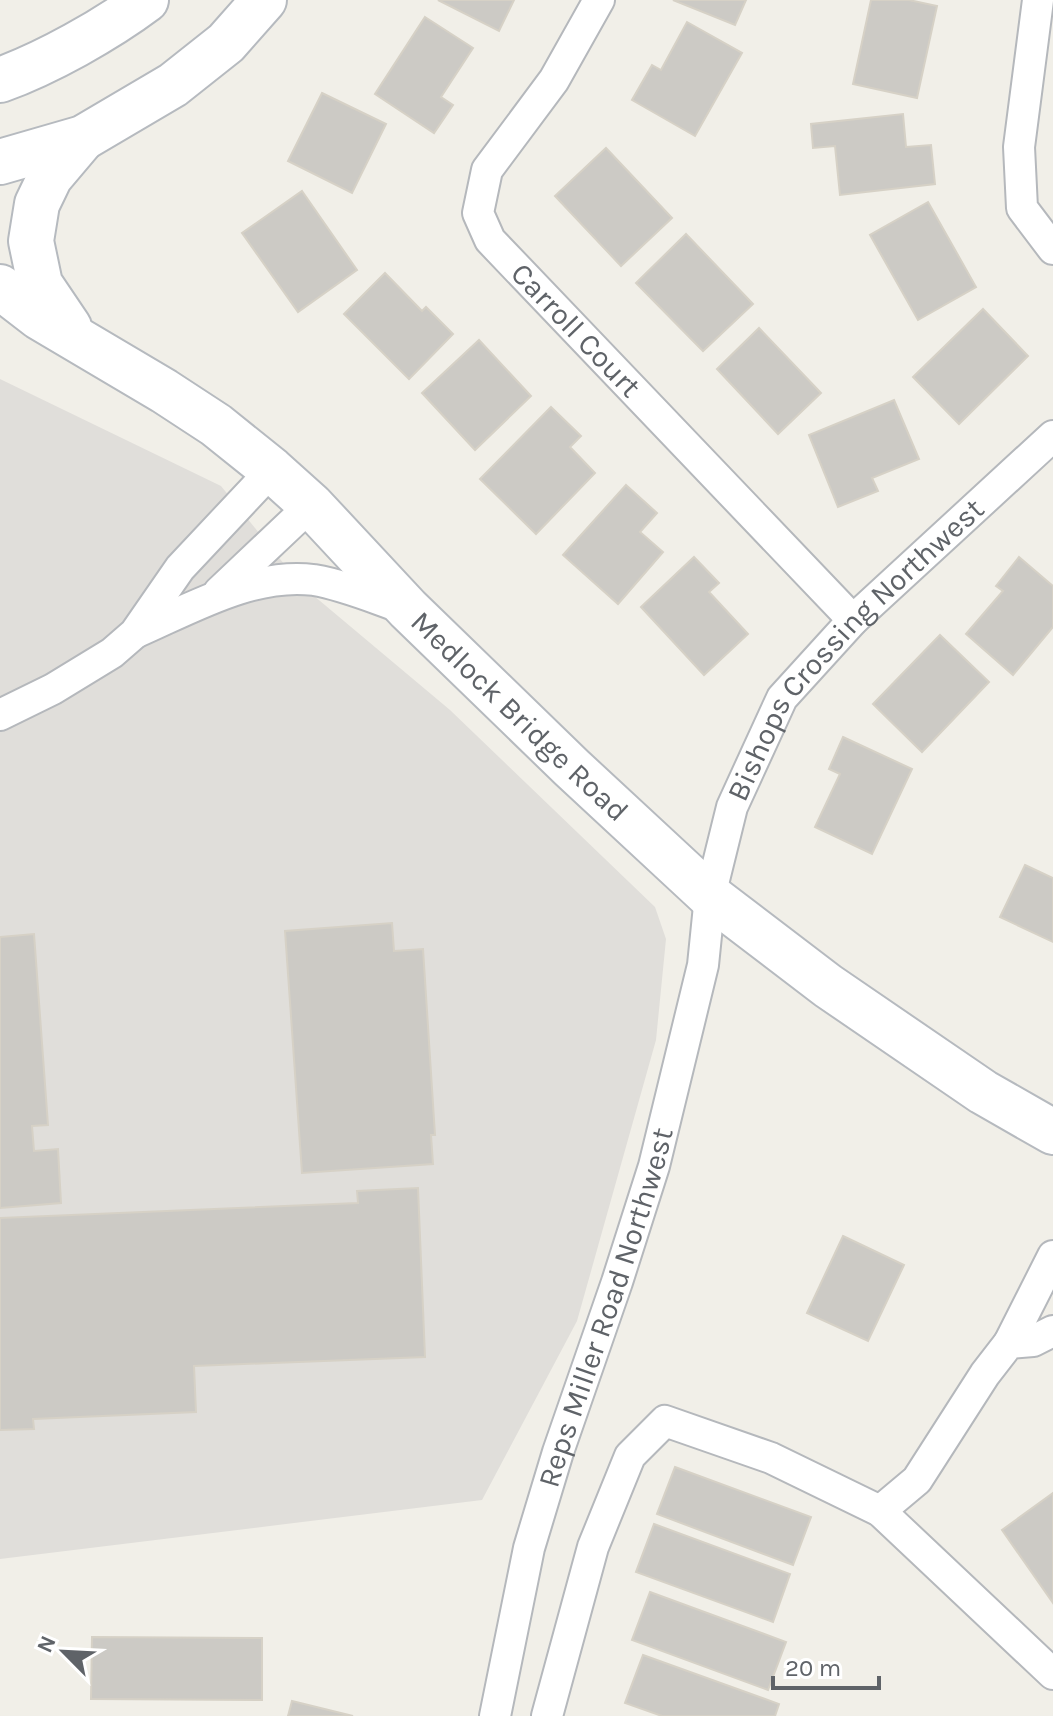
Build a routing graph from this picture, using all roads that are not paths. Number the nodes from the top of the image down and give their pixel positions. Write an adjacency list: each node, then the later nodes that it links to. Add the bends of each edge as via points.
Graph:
1 (146, 0): 5 (street, via 122,18)
2 (264, 0): 6 (street, via 226,43 173,85)
3 (599, 0): 17 (street, Carroll Court, via 554,80 487,170 478,213 490,240)
4 (1038, 0): 8 (street, via 1019,147 1022,208)
5 (0, 80)
6 (83, 138): 7 (street); 11 (street, via 43,191 30,246 40,284)
7 (0, 162)
8 (1053, 249)
9 (0, 287): 11 (street, Medlock Bridge Road)
10 (0, 325): 11 (street)
11 (79, 342): 13 (street, Medlock Bridge Road, via 203,417)
12 (1053, 436): 17 (street, Bishops Crossing Northwest)
13 (272, 470): 14 (street, Medlock Bridge Road); 18 (street, via 180,568)
14 (311, 505): 15 (street); 16 (street, Medlock Bridge Road)
15 (208, 601): 16 (street, via 264,582 313,580); 18 (street)
16 (408, 609): 20 (street, Medlock Bridge Road)
17 (853, 620): 20 (street, Bishops Crossing Northwest, via 782,698 732,807)
18 (135, 633): 19 (street, via 53,689)
19 (0, 715)
20 (710, 896): 21 (street, Medlock Bridge Road, via 828,986 983,1092); 27 (street, Reps Miller Road Northwest, via 703,965 654,1166 529,1548)
21 (1053, 1132)
22 (1053, 1256): 24 (street)
23 (1053, 1331): 24 (street, via 1033,1341)
24 (1009, 1343): 25 (street, via 917,1480)
25 (880, 1511): 26 (street); 28 (street, via 771,1458 665,1421 630,1456 593,1547)
26 (1053, 1674)
27 (495, 1716)
28 (547, 1716)

